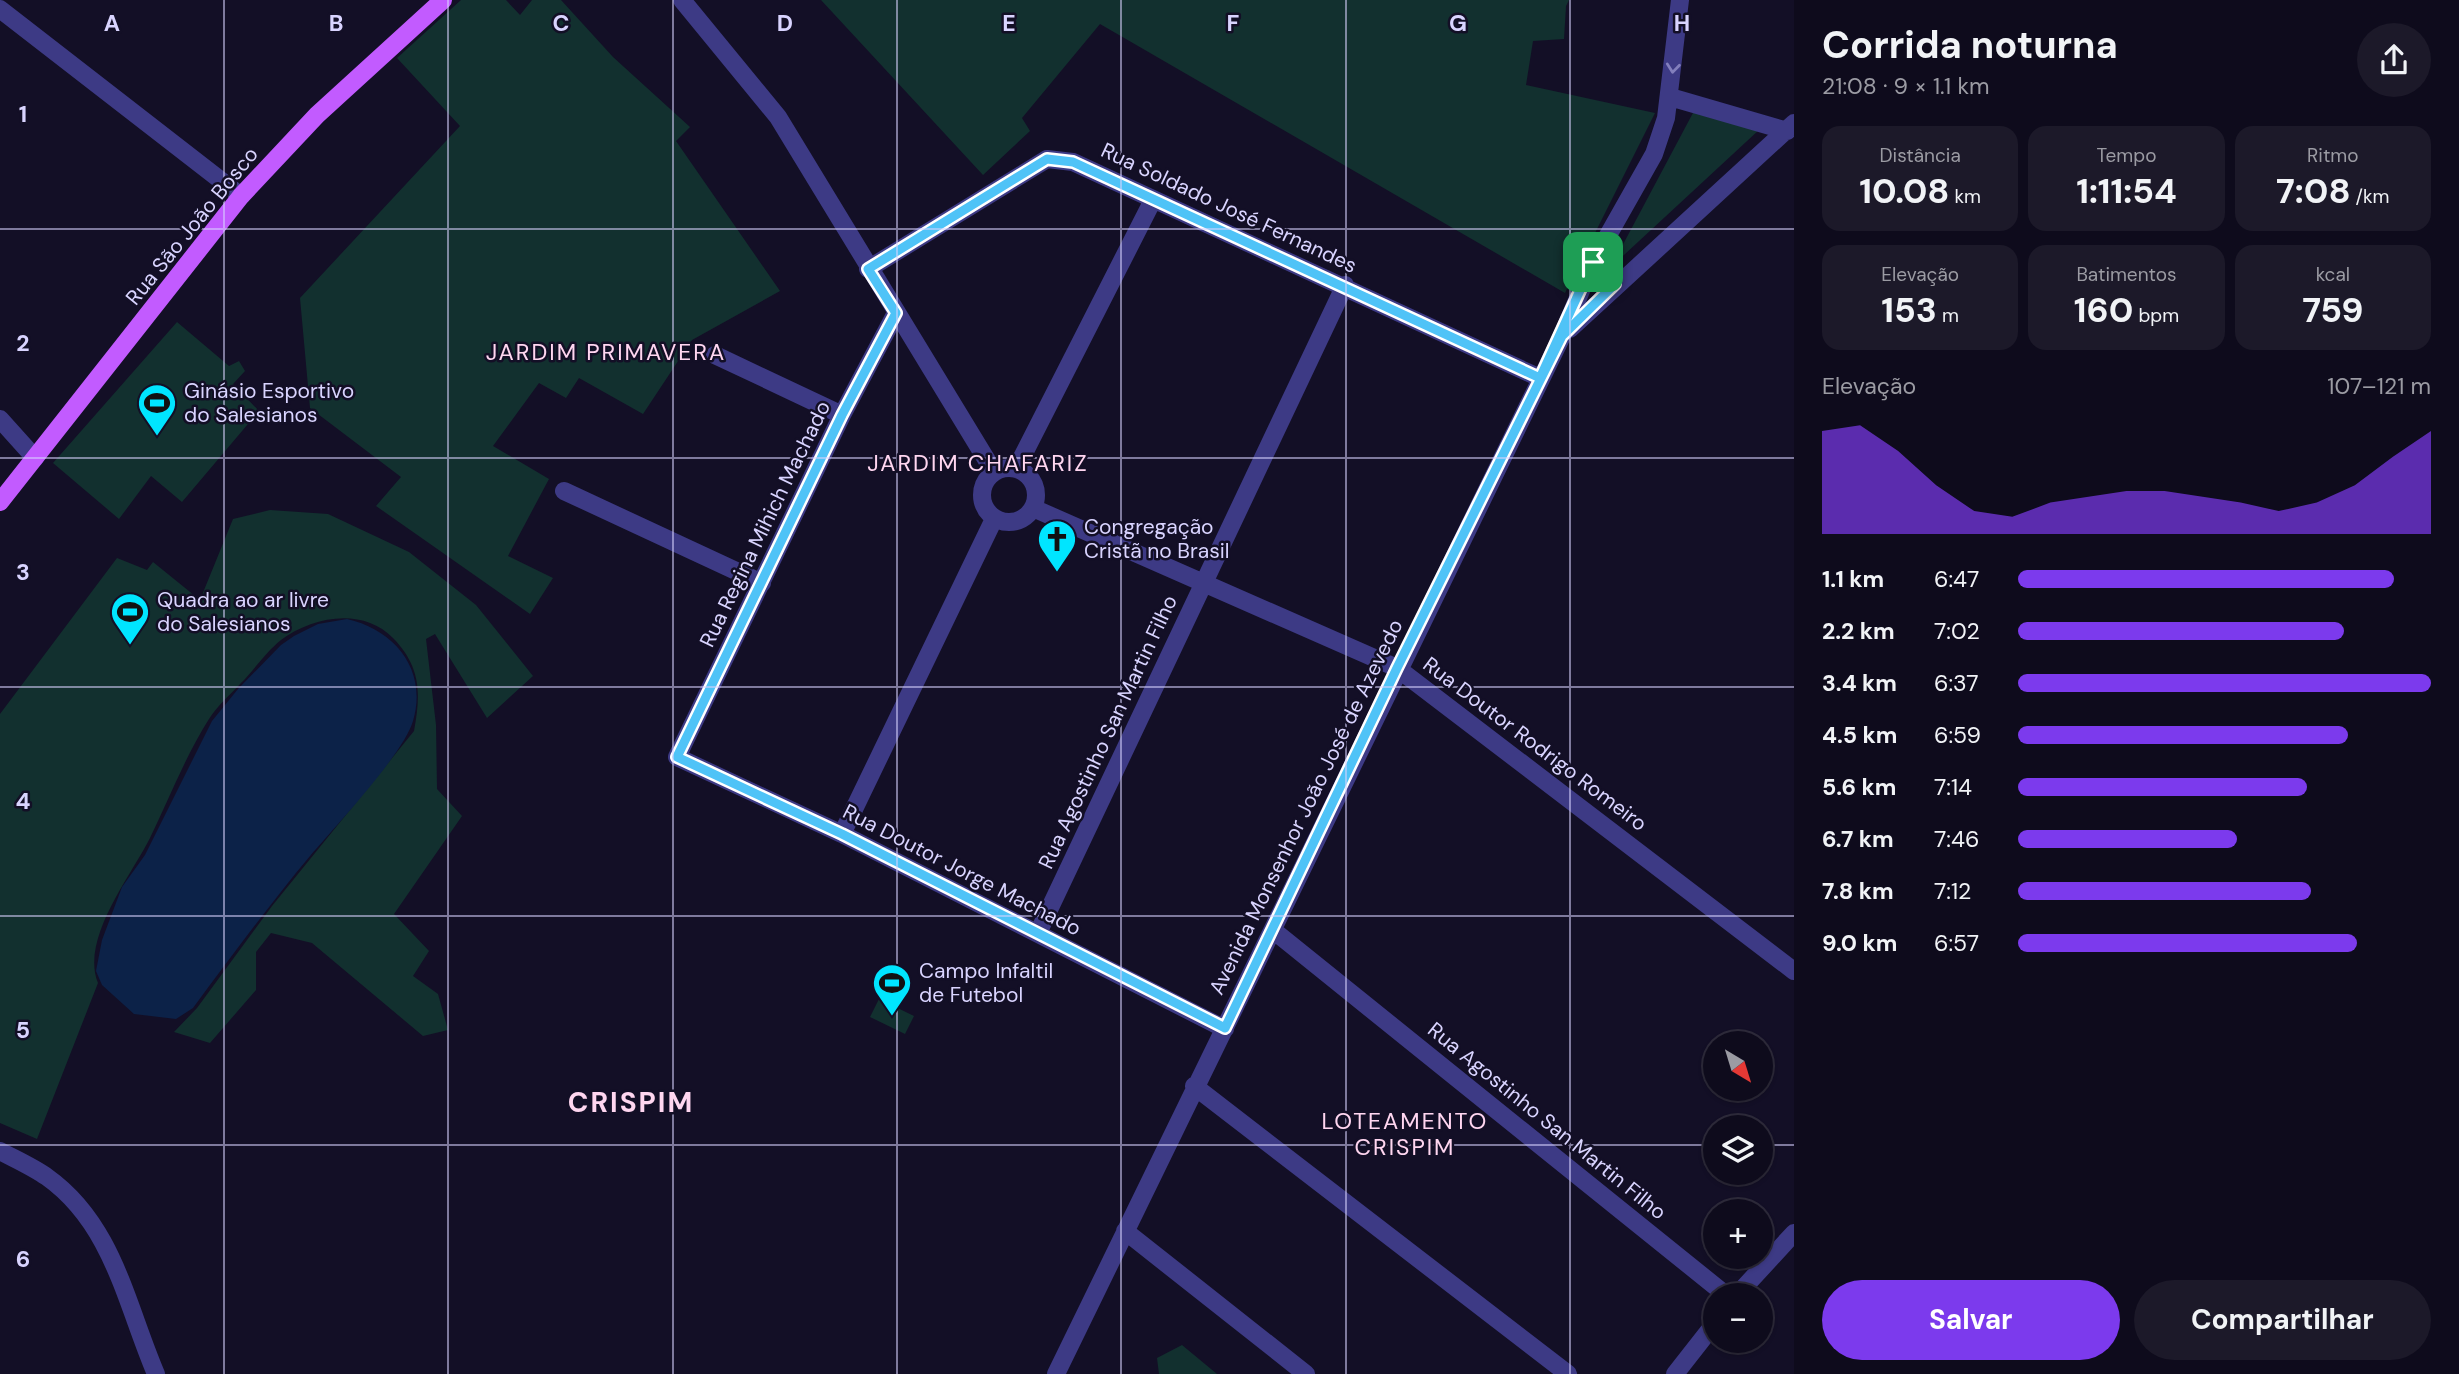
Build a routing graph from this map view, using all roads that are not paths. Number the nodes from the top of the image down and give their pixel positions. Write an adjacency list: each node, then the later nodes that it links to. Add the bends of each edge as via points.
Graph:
1 (443, 0): 7 (main road, Rua São João Bosco, via 317,115)
2 (681, 0): 10 (street, via 778,117)
3 (1680, 0): 5 (street, one-way to 5)
4 (0, 9): 7 (street)
5 (1670, 97): 6 (street); 9 (street, via 1654,154)
6 (1790, 127): 11 (street)
7 (241, 196): 19 (main road, Rua São João Bosco)
8 (1153, 200): 10 (street, Rua Soldado José Fernandes, via 1073,162 1047,159); 12 (street, Rua Soldado José Fernandes); 20 (street)
9 (1593, 262): 11 (street); 14 (street)
10 (868, 269): 13 (street)
11 (1615, 284): 14 (street)
12 (1345, 285): 16 (street, Rua Soldado José Fernandes); 27 (street, Rua Agostinho San Martin Filho)
13 (896, 313): 17 (street, Rua Regina Mihich Machado); 21 (street)
14 (1562, 336): 16 (street, Avenida Monsenhor João José de Azevedo)
15 (715, 355): 17 (street)
16 (1540, 378): 28 (street, Avenida Monsenhor João José de Azevedo)
17 (842, 415): 26 (street, Rua Regina Mihich Machado)
18 (0, 419): 19 (street)
19 (35, 458): 23 (main road, Rua São João Bosco)
20 (1016, 469): 21 (street); 24 (street, via 1030,478 1036,492)
21 (994, 472): 25 (street, via 981,495)
22 (564, 491): 26 (street)
23 (0, 502)
24 (1033, 508): 25 (street, via 1023,519 1008,523); 27 (street, Rua Doutor Rodrigo Romeiro)
25 (994, 519): 30 (street)
26 (762, 583): 29 (street, Rua Regina Mihich Machado)
27 (1204, 583): 28 (street, Rua Doutor Rodrigo Romeiro); 32 (street, Rua Agostinho San Martin Filho)
28 (1397, 668): 31 (street, Avenida Monsenhor João José de Azevedo); 33 (street, Rua Doutor Rodrigo Romeiro)
29 (677, 757): 30 (street, Rua Doutor Jorge Machado)
30 (842, 834): 32 (street, Rua Doutor Jorge Machado)
31 (1274, 930): 34 (street, Avenida Monsenhor João José de Azevedo); 39 (street, Rua Agostinho San Martin Filho)
32 (1038, 933): 34 (street, Rua Doutor Jorge Machado)
33 (1794, 971)
34 (1225, 1028): 35 (street, Avenida Monsenhor João José de Azevedo)
35 (1194, 1086): 37 (street, Avenida Monsenhor João José de Azevedo); 45 (street)
36 (0, 1151): 42 (street, via 48,1177 80,1208 105,1243)
37 (1125, 1231): 43 (street, Avenida Monsenhor João José de Azevedo); 44 (street)
38 (1794, 1233): 40 (street)
39 (1711, 1283)
40 (1748, 1283)
41 (1703, 1338): 46 (street)
42 (156, 1374)
43 (1056, 1374)
44 (1306, 1374)
45 (1568, 1374)
46 (1675, 1374)

